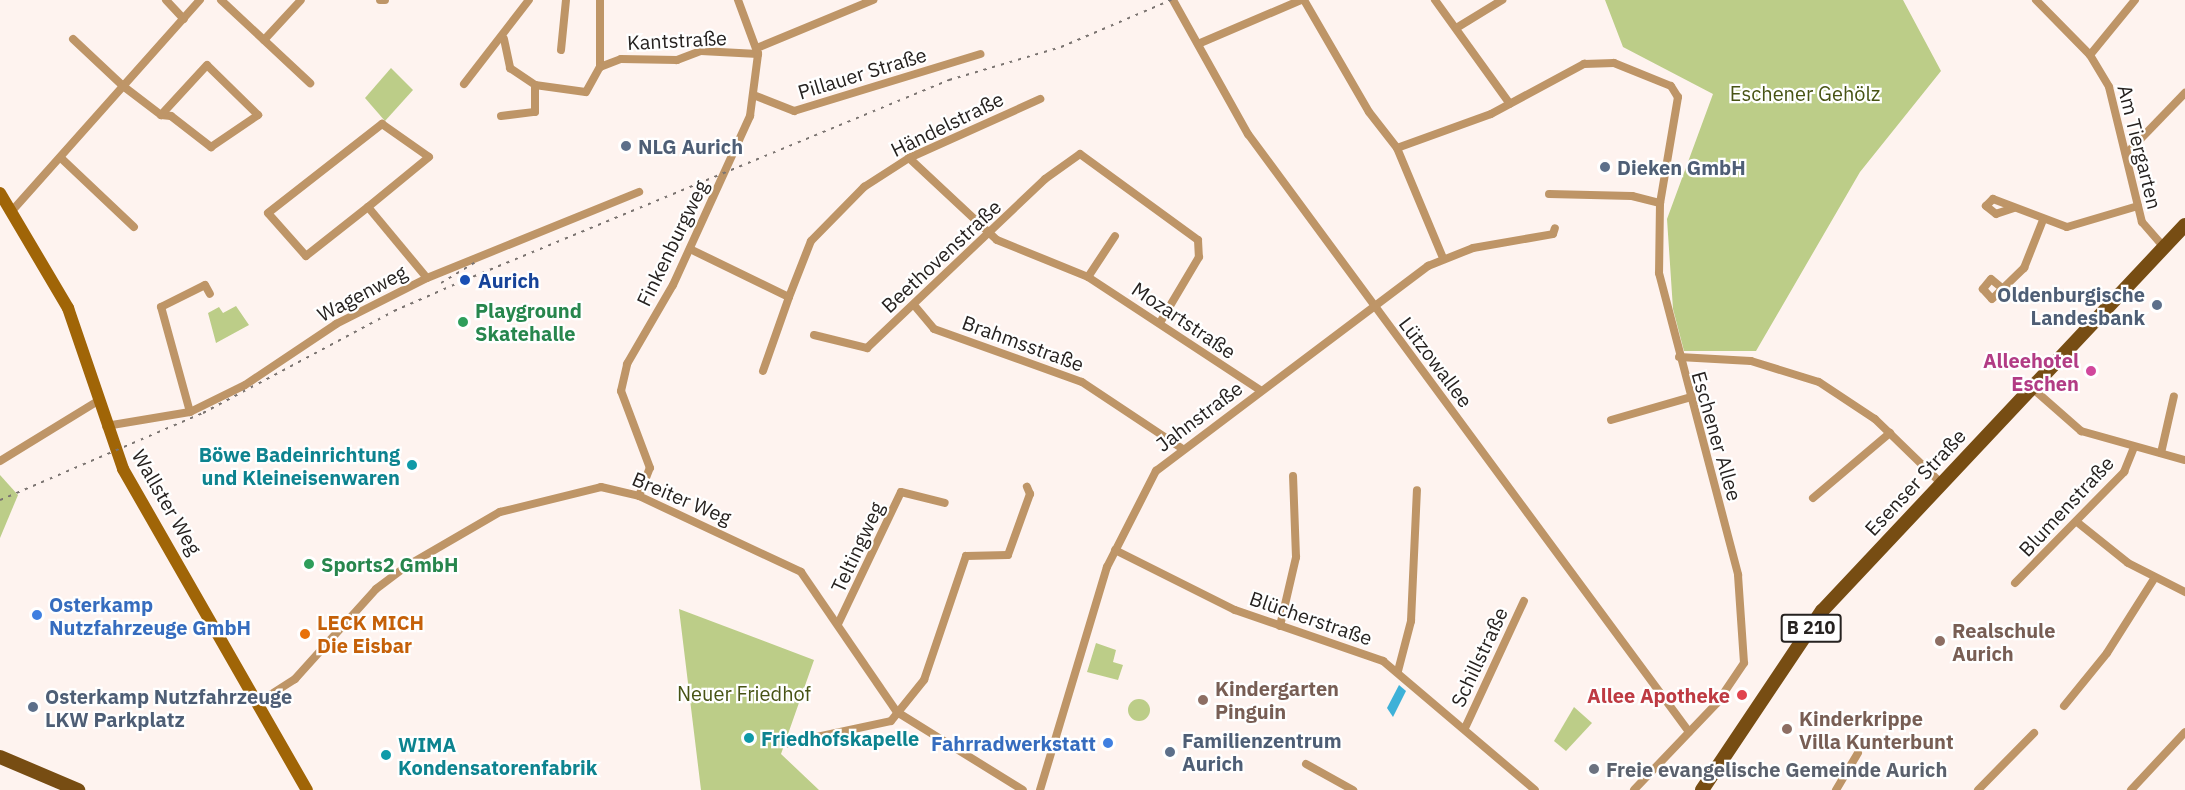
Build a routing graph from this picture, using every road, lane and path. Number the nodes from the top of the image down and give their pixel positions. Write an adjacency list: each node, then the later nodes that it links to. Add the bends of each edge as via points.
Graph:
1 (166, 0): 18 (street)
2 (200, 0): 18 (street)
3 (221, 0): 22 (street)
4 (301, 0): 22 (street)
5 (380, 0): 6 (street)
6 (386, 0)
7 (529, 0): 21 (street)
8 (567, 0): 24 (street)
9 (600, 0): 28 (street, Kantstraße)
10 (738, 0): 25 (street, Finkenburgweg)
11 (873, 0): 25 (street)
12 (1173, 0): 23 (street, Lützowallee)
13 (1303, 0): 23 (street); 39 (street, via 1369,112)
14 (1435, 0): 19 (street)
15 (1502, 0): 19 (street)
16 (2036, 0): 27 (street, Am Tiergarten)
17 (2135, 0): 27 (street)
18 (184, 19): 32 (street)
19 (1458, 27): 36 (street)
20 (73, 39): 32 (street)
21 (504, 39): 30 (street); 31 (street, via 510,68)
22 (264, 40): 29 (street)
23 (1198, 44): 66 (street, Lützowallee, via 1248,134)
24 (561, 50)
25 (757, 51): 28 (street, Kantstraße, via 701,51 677,60 621,59); 34 (street, Finkenburgweg)
26 (980, 54): 34 (street, Pillauer Straße, via 794,111)
27 (2090, 55): 40 (street, Am Tiergarten, via 2113,97)
28 (600, 67): 31 (street, via 586,92)
29 (310, 83)
30 (464, 84)
31 (535, 85): 38 (street, via 535,112)
32 (123, 86): 37 (street); 42 (street)
33 (2185, 93): 40 (street)
34 (756, 96): 58 (street, Finkenburgweg)
35 (1040, 99): 41 (street, Händelstraße)
36 (1510, 104): 39 (street, Eschener Allee); 46 (street, Eschener Allee, via 1584,63 1602,61 1671,86 1677,111)
37 (161, 115): 37 (street, via 207,65 258,115 211,147)
38 (501, 116)
39 (1397, 148): 59 (street)
40 (2126, 154): 47 (street, Am Tiergarten)
41 (909, 158): 55 (street, Mozartstraße); 64 (street, Händelstraße, via 864,188 811,241)
42 (62, 159): 50 (street); 53 (street)
43 (639, 192): 60 (street, Wagenweg)
44 (0, 193): 50 (street, Wallster Weg)
45 (1549, 194): 46 (street, via 1632,196)
46 (1660, 203): 69 (street, Eschener Allee, via 1659,273)
47 (2138, 206): 51 (street, via 2078,226); 57 (street, Am Tiergarten, via 2147,231)
48 (368, 207): 48 (street, via 429,157 382,124 268,213 306,256); 60 (street)
49 (2014, 208): 51 (street)
50 (11, 212): 75 (street, Wallster Weg, via 68,308)
51 (2043, 220): 62 (street, via 2024,268)
52 (2185, 225): 57 (main road, Esenser Straße / B 210)
53 (134, 227)
54 (1555, 228): 59 (street, Jahnstraße, via 1553,234 1510,239)
55 (989, 234): 61 (street, Mozartstraße); 65 (street, Beethovenstraße); 67 (street, Beethovenstraße, via 1057,168 1080,154 1198,240 1199,257)
56 (1115, 236): 61 (street)
57 (2164, 247): 71 (main road, Esenser Straße / B 210)
58 (690, 249): 64 (street); 89 (street, Finkenburgweg, via 627,364 621,391 650,468)
59 (1443, 258): 66 (street, Jahnstraße)
60 (427, 278): 76 (street, Wagenweg, via 336,324 244,385)
61 (1088, 278): 67 (street, Mozartstraße)
62 (2002, 288)
63 (210, 294): 76 (street, via 205,285 161,307)
64 (789, 297): 70 (street, Händelstraße)
65 (914, 305): 68 (street, Beethovenstraße, via 867,348); 81 (street, Brahmsstraße, via 934,329 1082,382)
66 (1373, 306): 72 (street, Jahnstraße); 105 (street, Lützowallee)
67 (1161, 321): 72 (street, Mozartstraße)
68 (814, 335)
69 (1679, 357): 74 (street, Eschener Allee); 79 (street, via 1751,361 1819,382)
70 (763, 371)
71 (2031, 387): 80 (street, via 2081,431); 86 (main road, Esenser Straße / B 210)
72 (1260, 390): 81 (street, Jahnstraße)
73 (2174, 396): 82 (street)
74 (1691, 397): 77 (street); 105 (street, Eschener Allee, via 1738,575 1744,656 1739,677)
75 (98, 400): 78 (street, Wallster Weg); 84 (street)
76 (190, 412): 78 (street, Wagenweg)
77 (1611, 420)
78 (106, 426): 101 (street, Wallster Weg, via 133,488)
79 (1890, 433): 86 (street); 90 (street)
80 (2134, 447): 82 (street); 92 (street, Blumenstraße, via 2124,472)
81 (1183, 448): 93 (street, Jahnstraße, via 1151,476)
82 (2161, 453): 83 (street)
83 (2185, 460)
84 (0, 461)
85 (1293, 476): 99 (street, via 1296,556)
86 (1941, 483): 119 (main road, Esenser Straße / B 210, via 1822,611)
87 (1027, 487): 103 (street, via 1030,494 1008,555 966,556 924,680)
88 (1417, 490): 100 (street, via 1410,630)
89 (639, 496): 98 (street, Breiter Weg, via 788,563 814,585); 101 (street, Breiter Weg, via 601,487 578,490 528,501 474,526 376,589 295,679)
90 (1813, 498)
91 (945, 503): 98 (street, Teltingweg, via 901,492)
92 (2077, 522): 94 (street); 95 (street, Blumenstraße)
93 (1115, 550): 99 (street, Blücherstraße, via 1181,585); 115 (street, Jahnstraße)
94 (2154, 579): 96 (street); 102 (street)
95 (2015, 583)
96 (2185, 592)
97 (1524, 601): 104 (street, Schillstraße)
98 (838, 624): 103 (street, Breiter Weg, via 870,681)
99 (1280, 626): 100 (street, Blücherstraße, via 1362,651)
100 (1398, 671): 104 (street, Blücherstraße)
101 (259, 702): 113 (street, Wallster Weg)
102 (2064, 706)
103 (897, 712): 108 (street, via 891,721); 114 (street, Breiter Weg)
104 (1465, 728): 117 (street, Blücherstraße)
105 (1689, 732): 118 (street)
106 (2185, 732): 122 (street)
107 (2034, 733): 121 (street)
108 (784, 744)
109 (1858, 753): 120 (street)
110 (0, 757): 112 (main road)
111 (1306, 765): 116 (street)
112 (78, 790)
113 (307, 790)
114 (1023, 790)
115 (1040, 790)
116 (1353, 790)
117 (1535, 790)
118 (1634, 790)
119 (1702, 790)
120 (1836, 790)
121 (1978, 790)
122 (2131, 790)

